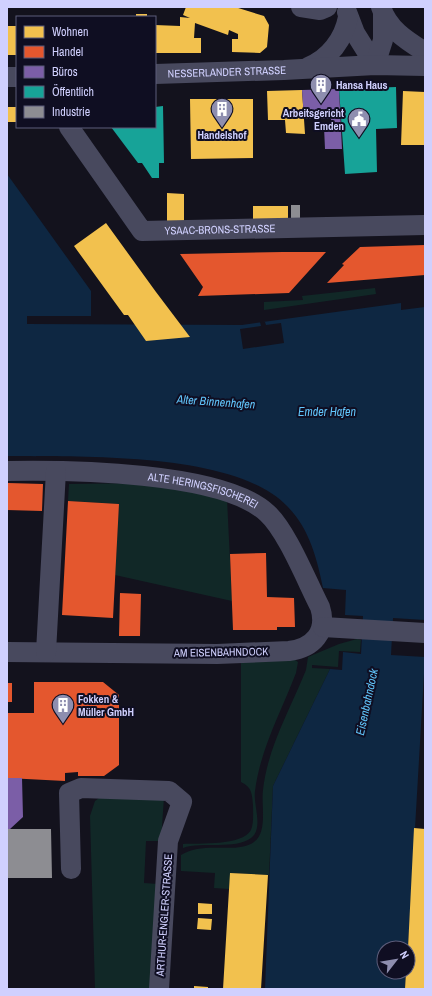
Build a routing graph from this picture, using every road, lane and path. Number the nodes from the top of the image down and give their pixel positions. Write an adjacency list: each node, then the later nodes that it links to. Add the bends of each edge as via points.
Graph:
1 (382, 10): 3 (street, via 390,25 400,35); 4 (street, via 383,40)
2 (347, 12): 4 (street, via 358,38); 6 (street, via 342,36 329,53 315,64)
3 (425, 52)
4 (375, 65): 5 (street, NESSERLANDER STRASSE); 6 (street, NESSERLANDER STRASSE)
5 (425, 66)
6 (298, 69): 7 (street, NESSERLANDER STRASSE)
7 (156, 74)
8 (70, 128): 9 (street, YSAAC-BRONS-STRASSE, via 142,231)
9 (425, 225)
10 (56, 470): 11 (street, ALTE HERINGSFISCHEREI); 12 (street, ALTE HERINGSFISCHEREI, via 144,476 196,484 252,502 266,512 283,534 320,607); 15 (street)
11 (7, 471)
12 (323, 627): 13 (street); 15 (street, AM EISENBAHNDOCK, via 315,641 299,650 289,651 217,654)
13 (425, 632)
14 (7, 652): 15 (street, AM EISENBAHNDOCK)
15 (46, 652)
16 (71, 869): 17 (street, ARTHUR-ENGLER-STRASSE, via 69,793 81,788 169,791 182,802 168,841)
17 (159, 989)

